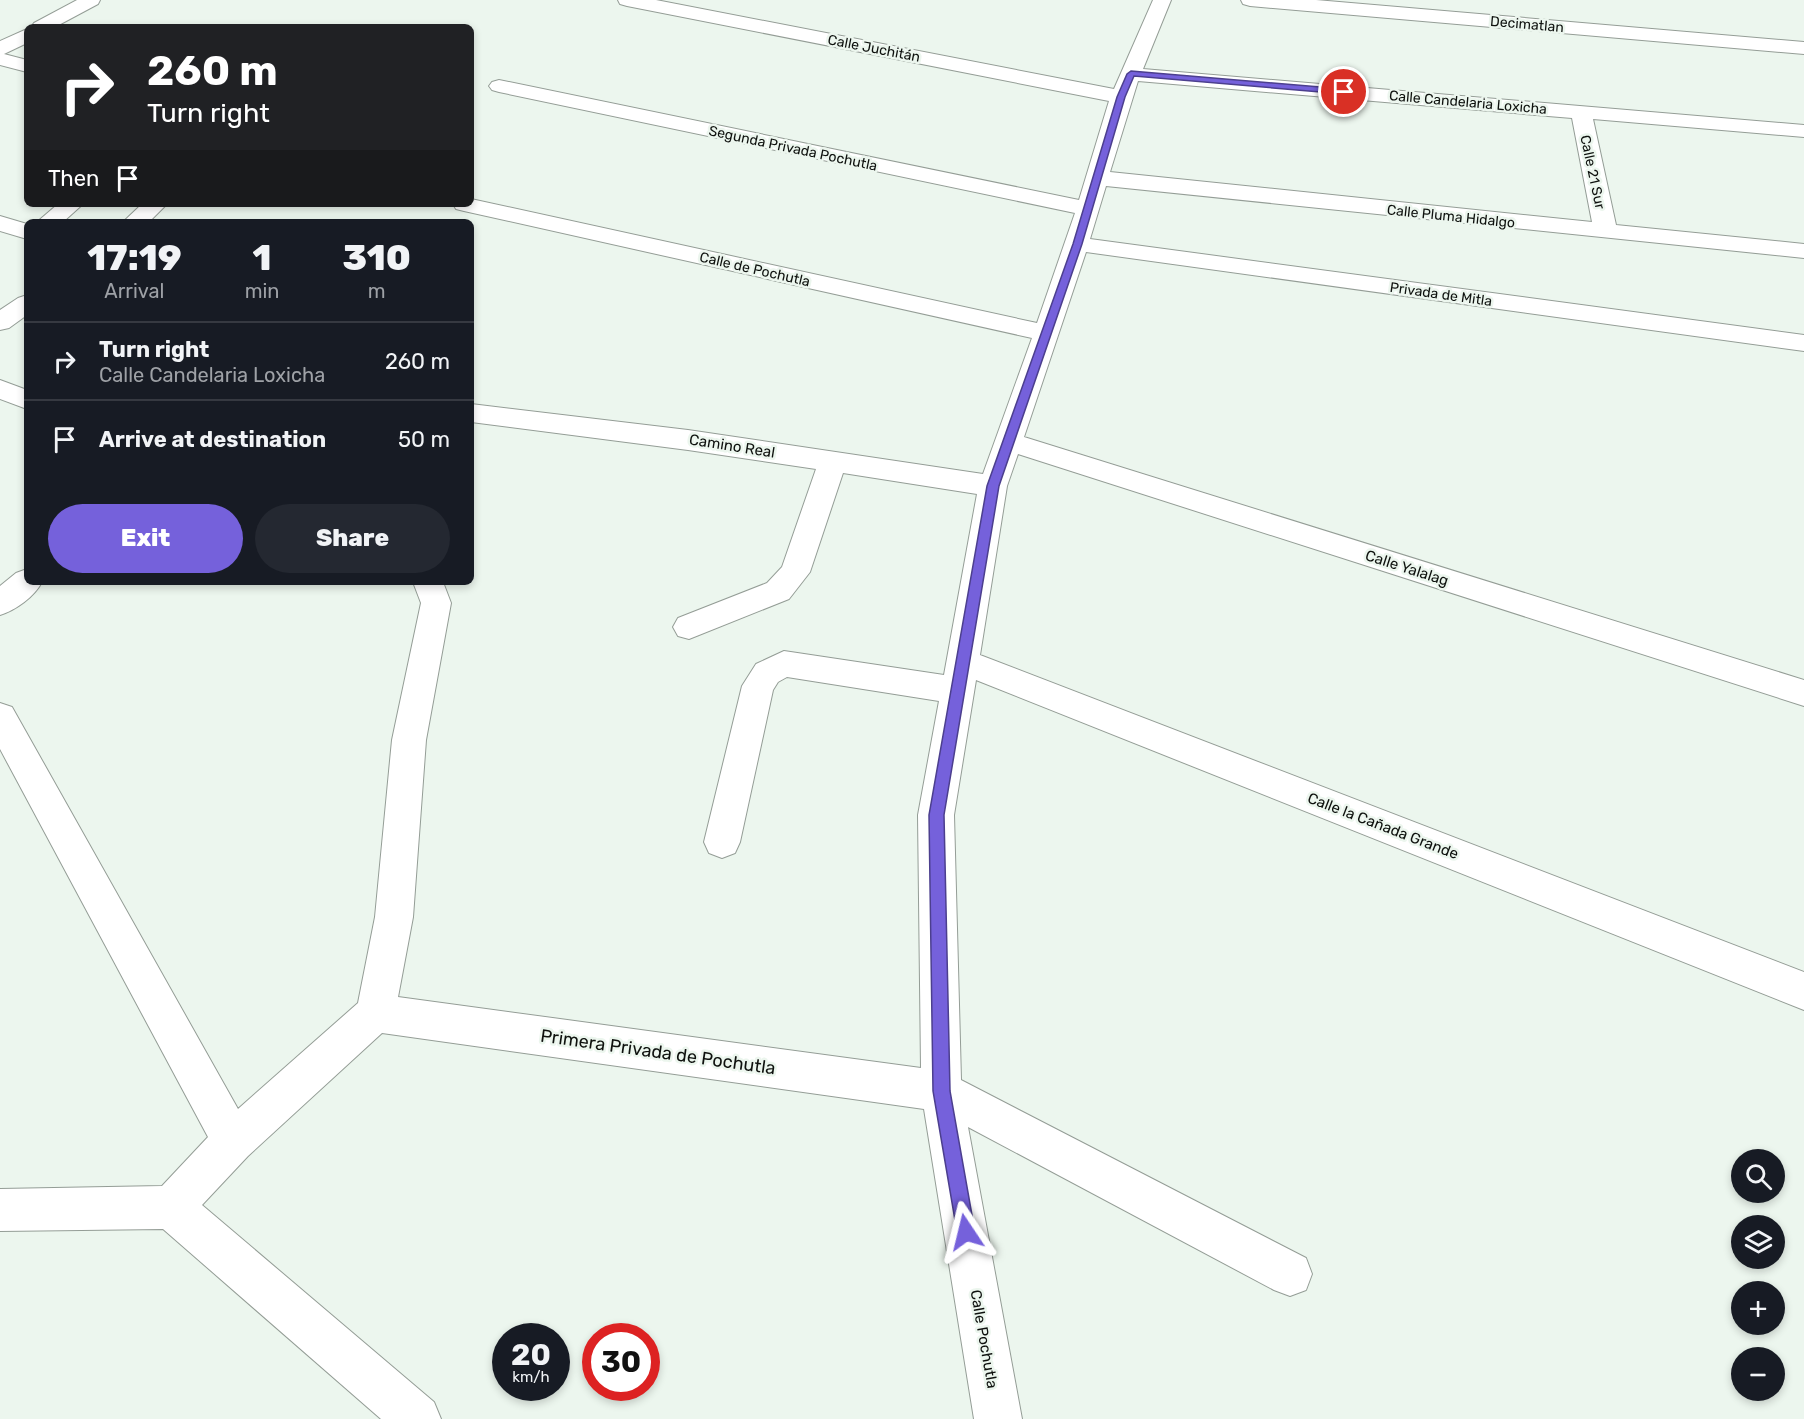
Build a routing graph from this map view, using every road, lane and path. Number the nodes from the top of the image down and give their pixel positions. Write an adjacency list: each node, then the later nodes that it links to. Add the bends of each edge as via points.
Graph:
1 (105, 0): 5 (street)
2 (627, 0): 14 (street, Calle Juchitán)
3 (1162, 0): 12 (street, Calle Pochutla)
4 (1250, 0): 8 (street, Decimatlan)
5 (93, 9): 6 (street)
6 (50, 24)
7 (24, 37): 9 (street)
8 (1804, 48)
9 (0, 49)
10 (0, 59): 11 (street)
11 (24, 65)
12 (1131, 74): 14 (street, Calle Pochutla); 15 (street, Calle Candelaria Loxicha)
13 (499, 86): 21 (street, Segunda Privada Pochutla)
14 (1121, 97): 17 (street, Calle Pochutla)
15 (1581, 112): 16 (street, Calle Candelaria Loxicha); 26 (street, Calle 21 Sur)
16 (1804, 131)
17 (1098, 178): 21 (street, Calle Pochutla); 26 (street, Calle Pluma Hidalgo)
18 (474, 206): 31 (street, Calle de Pochutla)
19 (68, 207): 22 (street)
20 (152, 207): 23 (street)
21 (1087, 209): 27 (street, Calle Pochutla)
22 (53, 219)
23 (138, 219)
24 (0, 223): 25 (street)
25 (24, 231)
26 (1606, 232): 28 (street, Calle Pluma Hidalgo)
27 (1077, 244): 31 (street, Calle Pochutla); 32 (street, Privada de Mitla)
28 (1804, 251)
29 (24, 305): 30 (street)
30 (0, 322)
31 (1045, 333): 36 (street, Calle Pochutla)
32 (1804, 344)
33 (0, 389): 34 (street)
34 (24, 399)
35 (474, 413): 37 (street, Camino Real)
36 (1010, 442): 38 (street, Calle Pochutla); 44 (street, Calle Yalalag)
37 (833, 462): 38 (street, Camino Real); 42 (street, via 795,573 778,591)
38 (993, 486): 43 (street, Calle Pochutla)
39 (24, 583): 41 (street)
40 (429, 585): 48 (street, via 436,603 409,740 394,917)
41 (0, 603)
42 (689, 627)
43 (959, 676): 46 (street, Calle la Cañada Grande, via 784,664 767,673 758,686); 47 (street, Calle la Cañada Grande); 49 (street, Calle Pochutla, via 936,815)
44 (1804, 693)
45 (0, 717): 50 (street)
46 (722, 842)
47 (1804, 991)
48 (375, 1013): 49 (street, Primera Privada de Pochutla); 50 (street)
49 (941, 1091): 53 (street, Primera Privada de Pochutla); 55 (street, Calle Pochutla)
50 (233, 1141): 51 (street)
51 (171, 1207): 52 (street); 54 (street)
52 (0, 1210)
53 (1290, 1274)
54 (417, 1419)
55 (998, 1419)

